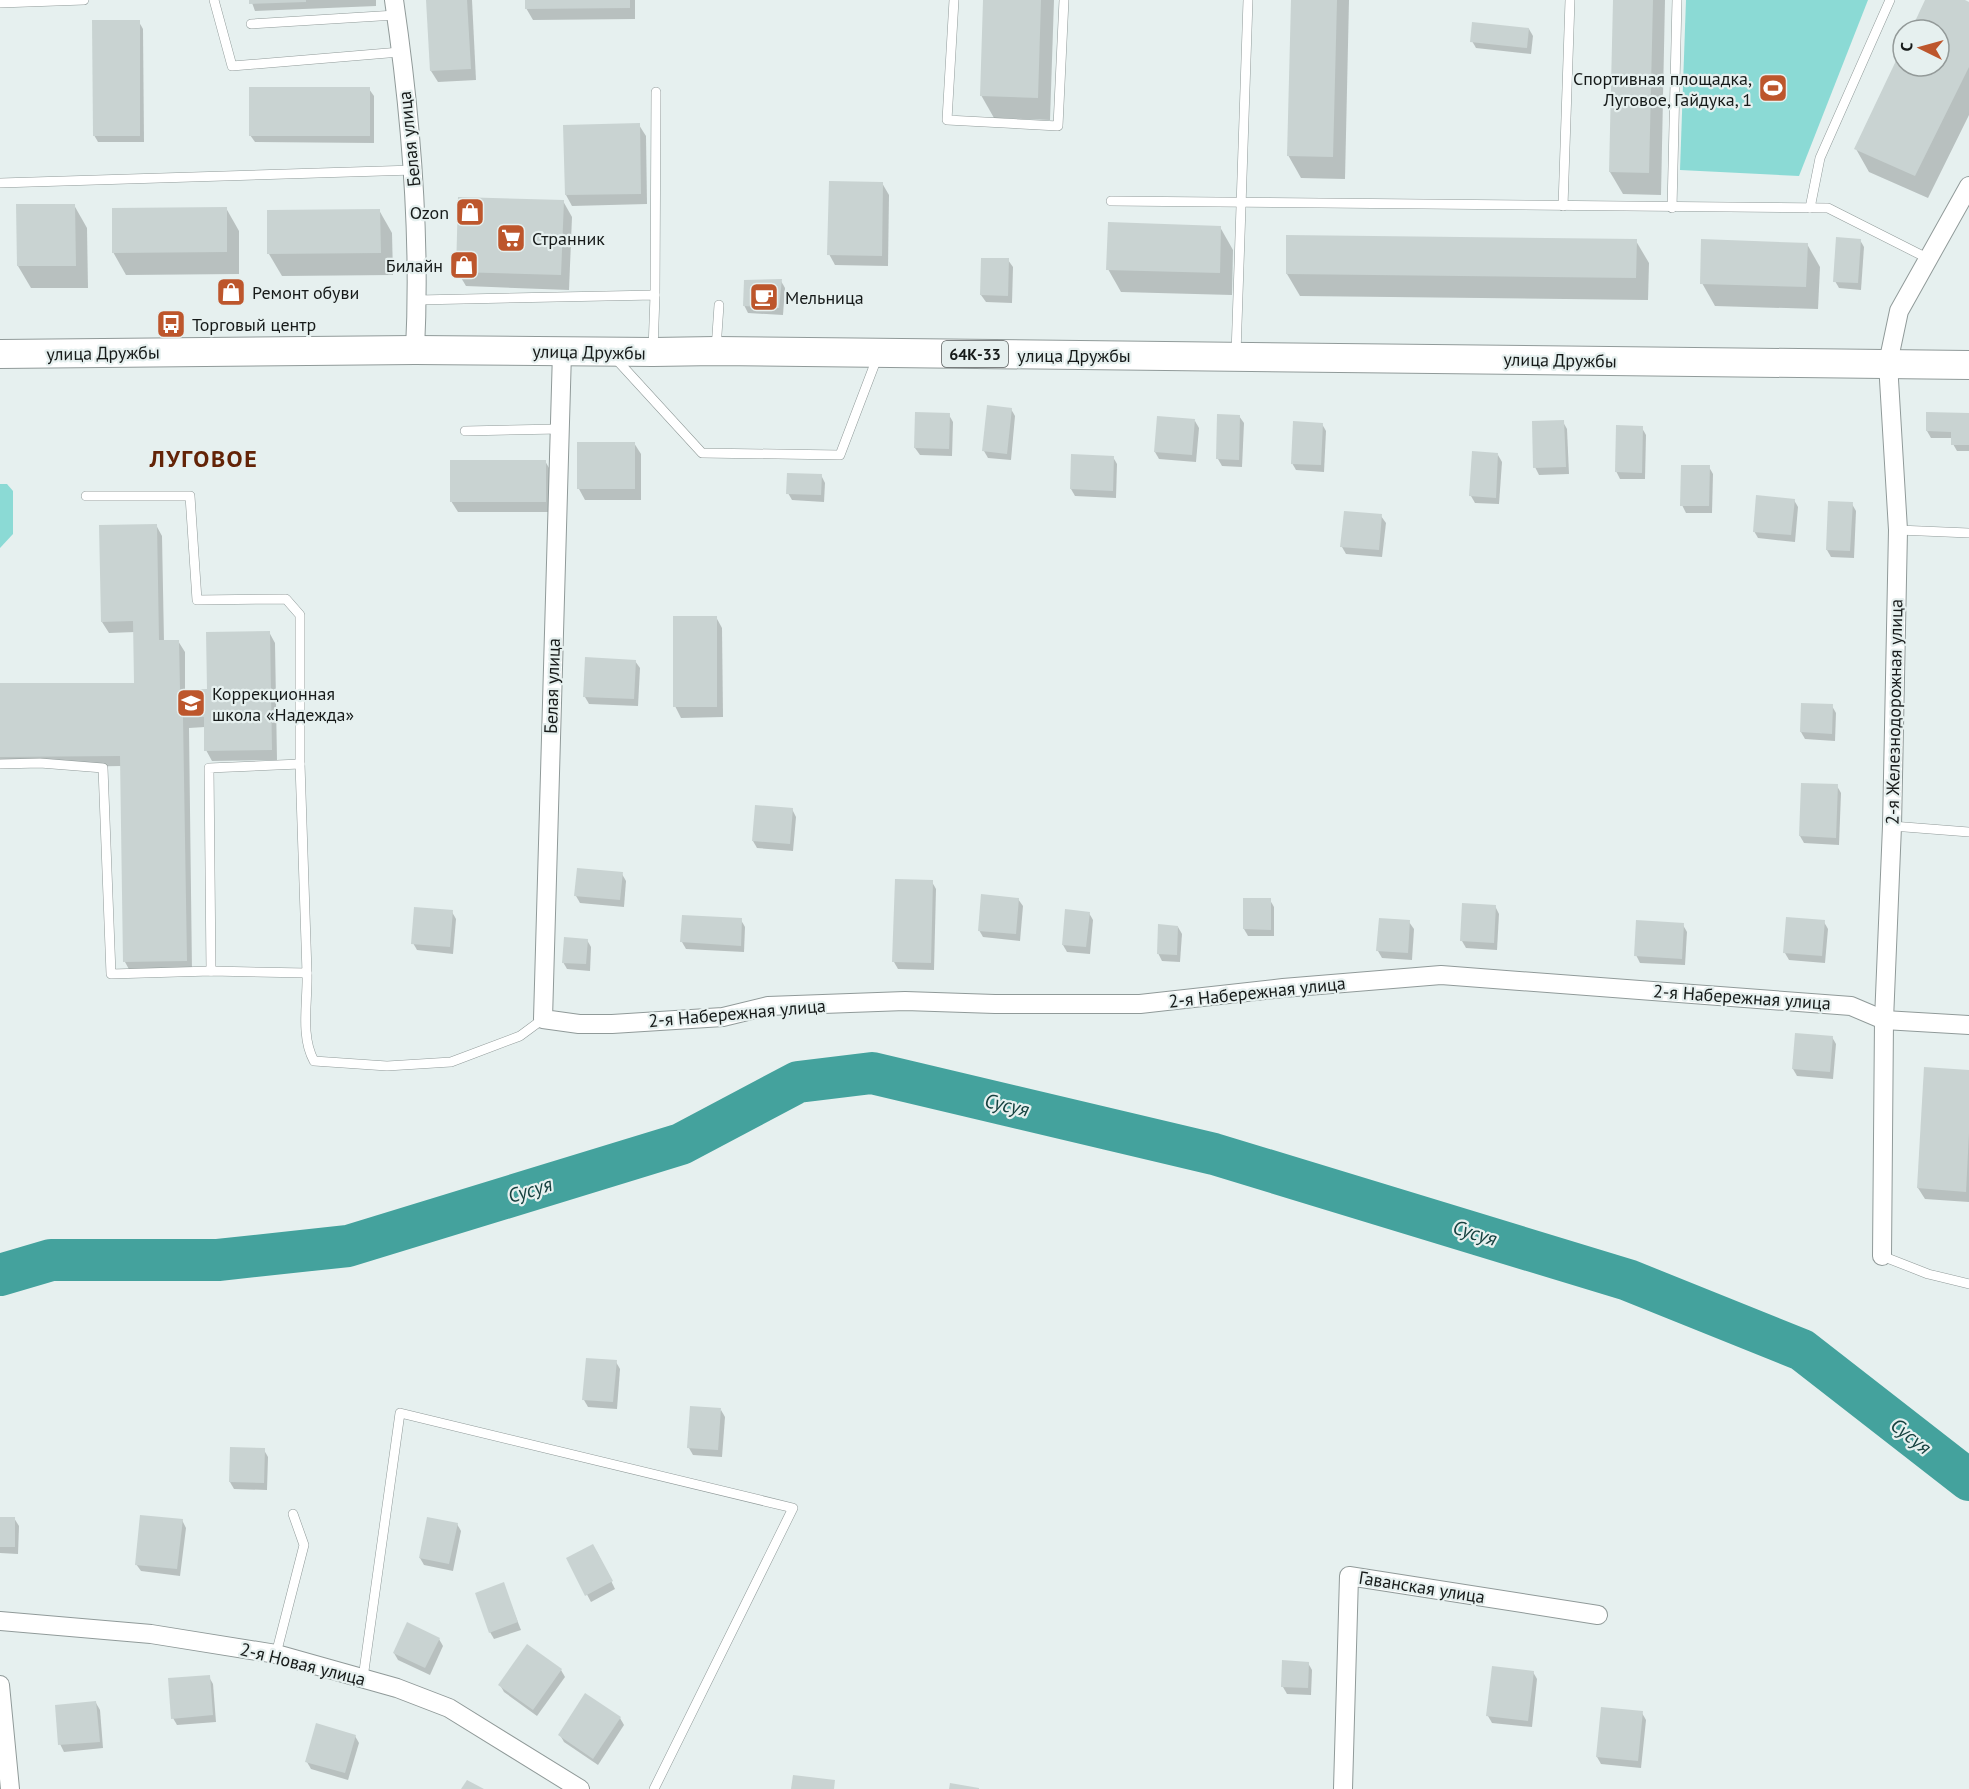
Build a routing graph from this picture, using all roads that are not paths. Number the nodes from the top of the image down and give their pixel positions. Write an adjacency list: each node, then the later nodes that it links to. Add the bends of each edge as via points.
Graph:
1 (84, 0): 9 (lane)
2 (214, 0): 12 (lane, via 232,66)
3 (954, 0): 4 (lane, via 947,120 1058,126)
4 (1064, 0)
5 (1248, 0): 18 (lane)
6 (1570, 0): 19 (lane)
7 (1677, 0): 20 (lane)
8 (1890, 0): 21 (lane, via 1820,159)
9 (0, 3)
10 (395, 8): 11 (lane); 12 (street, Белая улица)
11 (251, 24)
12 (400, 52): 14 (street, Белая улица)
13 (656, 92): 23 (lane)
14 (414, 170): 15 (lane); 24 (street, Белая улица)
15 (0, 183)
16 (1969, 186): 22 (street, 2-я Железнодорожная улица)
17 (1111, 201): 18 (lane)
18 (1241, 203): 19 (lane); 33 (lane)
19 (1563, 207): 20 (lane)
20 (1672, 207): 21 (lane)
21 (1810, 208): 22 (lane, via 1828,208)
22 (1929, 258): 34 (street, 2-я Железнодорожная улица, via 1899,311)
23 (655, 296): 24 (lane); 30 (lane)
24 (418, 300): 26 (street, Белая улица)
25 (719, 305): 27 (lane)
26 (415, 350): 28 (main road, улица Дружбы / 64К-33); 31 (main road, улица Дружбы / 64К-33)
27 (716, 351): 30 (main road, улица Дружбы / 64К-33); 32 (main road, улица Дружбы / 64К-33)
28 (562, 352): 29 (main road, улица Дружбы / 64К-33); 36 (street, Белая улица)
29 (610, 352): 30 (main road, улица Дружбы / 64К-33); 32 (lane, via 702,453 840,456)
30 (653, 352)
31 (0, 354)
32 (879, 354): 33 (main road, улица Дружбы / 64К-33)
33 (1236, 356): 34 (main road, улица Дружбы / 64К-33)
34 (1888, 363): 35 (main road, улица Дружбы / 64К-33); 39 (street, 2-я Железнодорожная улица)
35 (1969, 365)
36 (559, 429): 37 (lane); 47 (street, Белая улица)
37 (465, 431)
38 (86, 496): 42 (lane, via 190,496 197,600 286,599 300,615)
39 (1898, 530): 40 (lane); 43 (street, 2-я Железнодорожная улица)
40 (1969, 533)
41 (0, 764): 45 (lane, via 103,768 111,974)
42 (300, 764): 45 (lane, via 209,768); 46 (lane)
43 (1892, 826): 44 (lane); 48 (street, 2-я Железнодорожная улица)
44 (1969, 832)
45 (211, 971): 46 (lane)
46 (307, 973): 47 (lane, via 306,1017 309,1051 314,1061 387,1066 451,1062 520,1036)
47 (543, 1019): 48 (street, 2-я Набережная улица, via 612,1024 723,1017 768,1006 905,1001 1140,1004 1441,975 1851,1005)
48 (1884, 1020): 49 (street, 2-я Набережная улица); 50 (street, 2-я Железнодорожная улица)
49 (1969, 1025)
50 (1882, 1256): 51 (lane, via 1928,1274)
51 (1969, 1284)
52 (293, 1514): 55 (lane, via 304,1545)
53 (1598, 1615): 61 (street, Гаванская улица, via 1350,1576)
54 (0, 1621): 55 (street, 2-я Новая улица, via 152,1634)
55 (276, 1654): 56 (street, 2-я Новая улица)
56 (363, 1678): 59 (street, 2-я Новая улица, via 449,1708); 60 (lane, via 400,1413 794,1508)
57 (0, 1685): 58 (street)
58 (10, 1789)
59 (580, 1789)
60 (654, 1789)
61 (1343, 1789)

